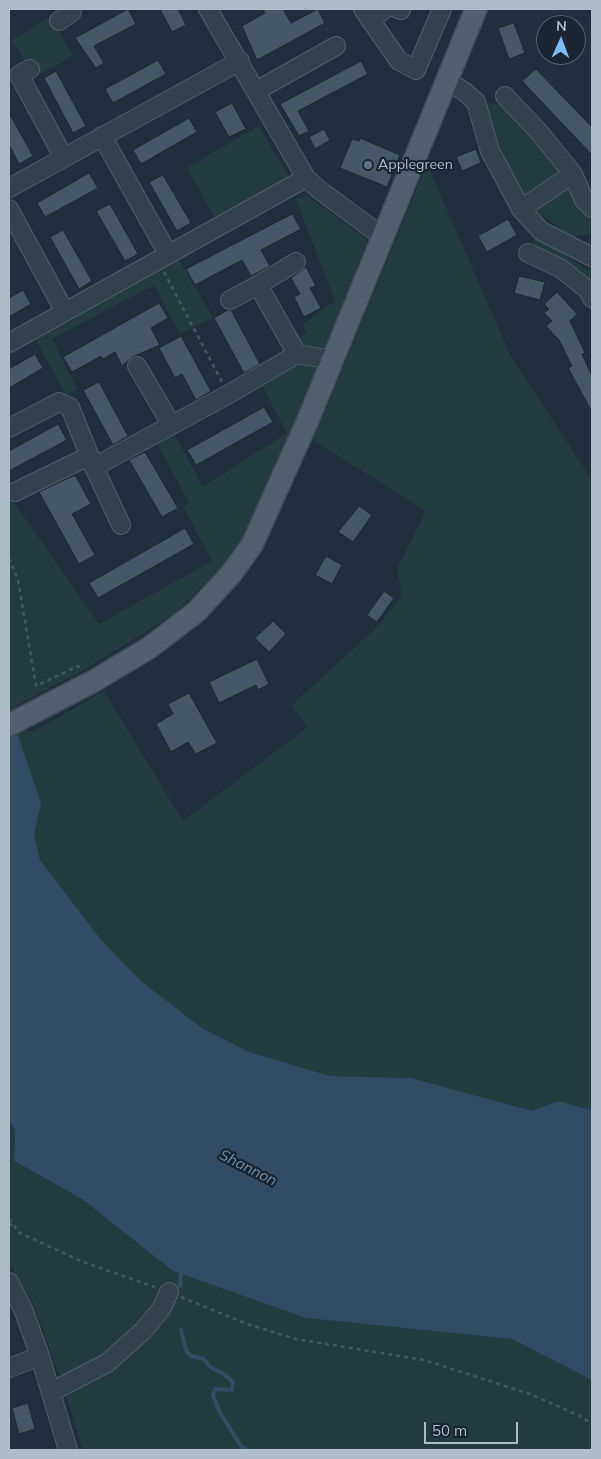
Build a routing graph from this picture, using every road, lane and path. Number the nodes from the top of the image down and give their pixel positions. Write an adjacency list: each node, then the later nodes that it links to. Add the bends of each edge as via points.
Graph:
1 (208, 9): 7 (street)
2 (395, 9): 5 (street)
3 (442, 9): 5 (street, via 416,70 399,61)
4 (476, 9): 9 (main road)
5 (366, 14)
6 (336, 46): 10 (street)
7 (240, 61): 10 (street); 12 (street)
8 (30, 69): 13 (street, via 19,75)
9 (446, 80): 19 (street, via 476,102 490,151); 20 (main road)
10 (256, 90): 15 (street)
11 (505, 96): 14 (street)
12 (102, 136): 13 (street); 22 (street)
13 (64, 158): 16 (street)
14 (573, 174): 17 (street, via 584,200); 19 (street)
15 (306, 178): 20 (street); 22 (street)
16 (9, 188)
17 (592, 208)
18 (9, 209): 28 (street)
19 (522, 209): 23 (street, via 541,231)
20 (384, 235): 31 (main road)
21 (528, 253): 26 (street, via 560,268 588,290)
22 (163, 257): 28 (street); 33 (path)
23 (592, 257)
24 (296, 262): 25 (street)
25 (258, 285): 27 (street); 30 (street)
26 (592, 298)
27 (230, 300)
28 (65, 312): 29 (street)
29 (9, 343)
30 (297, 354): 31 (street); 33 (street)
31 (333, 360): 41 (main road, via 252,545 231,574 196,612 149,648)
32 (136, 366): 34 (street)
33 (229, 394): 34 (street)
34 (172, 424): 36 (street)
35 (9, 428): 36 (street, via 59,402 70,407)
36 (92, 462): 37 (street); 38 (street)
37 (15, 492)
38 (121, 525)
39 (9, 558): 40 (path, via 18,580)
40 (36, 686)
41 (11, 724)
42 (9, 1219): 44 (path)
43 (9, 1224): 44 (path)
44 (20, 1233): 46 (path, via 83,1262)
45 (9, 1282): 47 (street)
46 (169, 1292): 49 (street, via 162,1308 143,1331 107,1363); 50 (path, via 247,1324 296,1339 424,1360 530,1394)
47 (40, 1356): 48 (street); 49 (street)
48 (9, 1368)
49 (51, 1392): 51 (street)
50 (592, 1424)
51 (68, 1450)

